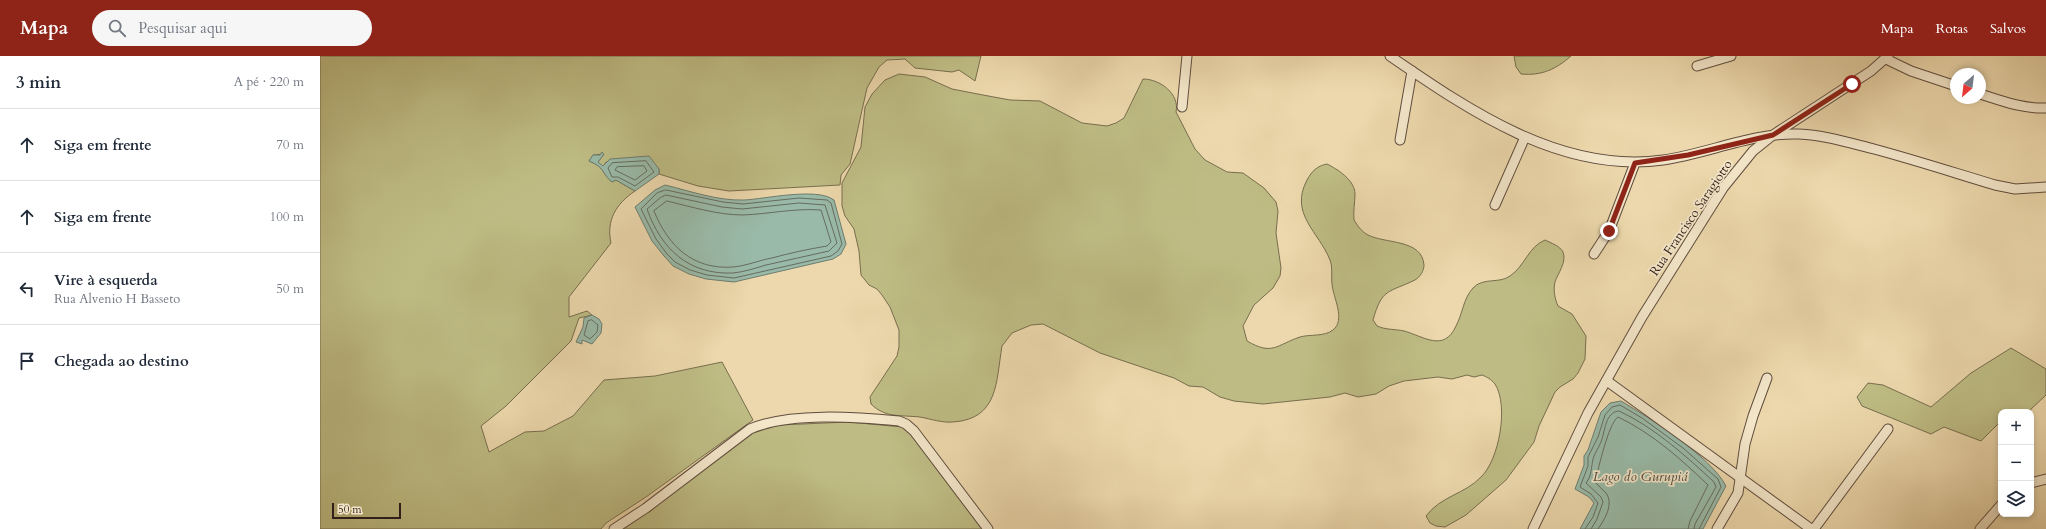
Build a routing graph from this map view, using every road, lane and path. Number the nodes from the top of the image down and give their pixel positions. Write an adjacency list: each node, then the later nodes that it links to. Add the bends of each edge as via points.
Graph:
1 (1187, 56): 9 (street)
2 (1390, 56): 6 (street)
3 (1731, 56): 5 (street)
4 (1887, 57): 7 (street, via 1911,71); 11 (street, Rua Francisco Saragiotto, via 1852,84)
5 (1698, 66)
6 (1412, 71): 12 (street); 13 (street)
7 (1950, 84)
8 (1986, 96): 10 (street, via 2015,105)
9 (1182, 108)
10 (2046, 108)
11 (1773, 135): 14 (street, via 1688,155); 15 (street, via 1798,134 1852,143 2014,189); 19 (street, Rua Francisco Saragiotto, via 1752,151 1723,188 1642,317)
12 (1525, 137): 14 (street, via 1585,158); 16 (street)
13 (1400, 140)
14 (1635, 163): 17 (street, via 1609,231)
15 (2046, 187)
16 (1495, 205)
17 (1594, 254)
18 (1767, 378): 21 (street, via 1745,444)
19 (1607, 381): 21 (street); 27 (street, Rua Francisco Saragiotto, via 1588,413)
20 (1888, 429): 30 (street)
21 (1741, 477): 28 (street, via 1738,493); 29 (street)
22 (2046, 479): 23 (street)
23 (2034, 482)
24 (1998, 508): 31 (street)
25 (614, 529): 26 (street, via 646,508 750,429 776,421 846,417 898,421 914,430)
26 (988, 529)
27 (1533, 529)
28 (1717, 529)
29 (1811, 529)
30 (1814, 529)
31 (1980, 529)

